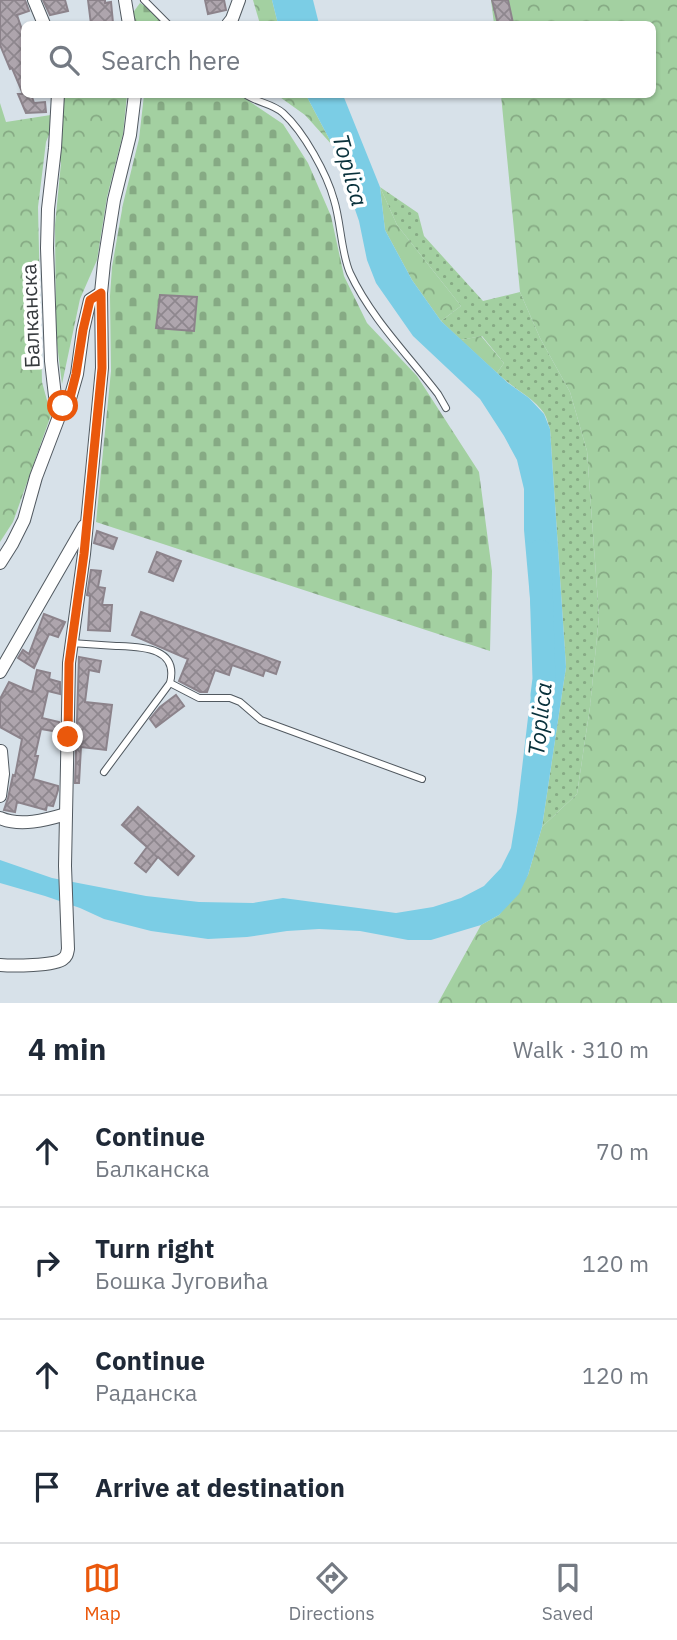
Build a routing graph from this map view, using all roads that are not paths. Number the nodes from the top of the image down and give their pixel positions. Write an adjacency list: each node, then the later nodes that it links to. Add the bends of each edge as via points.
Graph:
1 (34, 0): 5 (street)
2 (125, 0): 6 (street)
3 (144, 0): 7 (lane)
4 (239, 0): 8 (street)
5 (43, 21)
6 (128, 21)
7 (165, 21)
8 (230, 21)
9 (58, 98): 13 (street, Балканска, via 47,248 53,387)
10 (135, 98): 12 (street)
11 (250, 98): 14 (lane, via 284,114 313,150 334,199 349,271 370,309)
12 (101, 293): 13 (street, via 90,300 69,402); 15 (street, via 102,368)
13 (63, 406): 16 (street, via 24,520)
14 (446, 408)
15 (86, 523): 17 (street); 18 (street)
16 (0, 563)
17 (71, 643): 19 (lane, via 152,650 169,662); 24 (street)
18 (0, 672)
19 (170, 683): 21 (lane); 22 (lane, via 199,698 230,698 261,720)
20 (1, 751): 23 (street)
21 (104, 772)
22 (422, 779)
23 (0, 796)
24 (66, 814): 25 (street, via 14,822); 26 (street, via 67,955 62,961)
25 (0, 818)
26 (0, 965)

